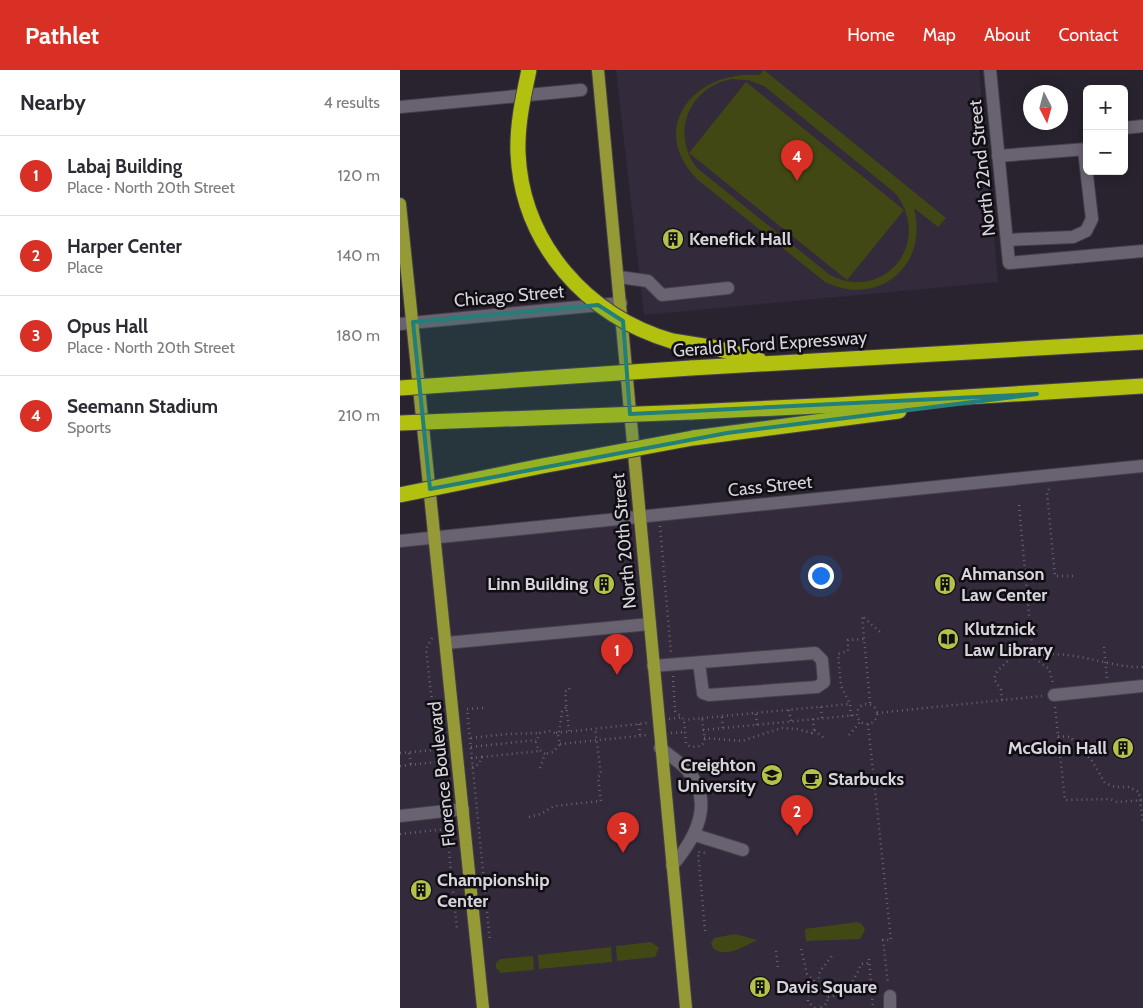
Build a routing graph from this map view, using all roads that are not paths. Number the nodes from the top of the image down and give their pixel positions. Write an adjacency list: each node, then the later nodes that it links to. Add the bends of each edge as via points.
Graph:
1 (528, 70): 20 (highway, bridge, via 519,122 519,163 527,205 545,245 574,284 607,311 649,333)
2 (598, 70): 14 (main road, North 20th Street)
3 (990, 70): 9 (street, North 22nd Street)
4 (581, 90): 5 (street)
5 (400, 107)
6 (1143, 126): 7 (street)
7 (1128, 128)
8 (1083, 150): 9 (street)
9 (998, 156): 12 (street, North 22nd Street)
10 (1088, 175): 12 (street, via 1092,220 1086,231 1073,237)
11 (400, 204): 17 (main road, Florence Boulevard)
12 (1007, 240): 13 (street, North 22nd Street, via 1009,263)
13 (1143, 252)
14 (619, 278): 15 (street, via 648,281 662,295); 16 (main road, North 20th Street)
15 (728, 288)
16 (621, 302): 17 (street, Chicago Street); 27 (main road, North 20th Street)
17 (414, 322): 18 (street, Chicago Street); 28 (main road, Florence Boulevard)
18 (400, 324)
19 (1143, 342): 20 (highway, Gerald R Ford Expressway)
20 (770, 362): 22 (highway, Gerald R Ford Expressway, bridge)
21 (1143, 386): 23 (highway)
22 (400, 388)
23 (1037, 394): 24 (highway, bridge); 26 (highway, bridge, via 693,438)
24 (400, 423)
25 (1143, 466): 27 (street, Cass Street)
26 (400, 496)
27 (639, 517): 28 (street, Cass Street); 30 (main road, North 20th Street)
28 (435, 538): 29 (street, Cass Street); 31 (main road, Florence Boulevard)
29 (400, 541)
30 (650, 624): 31 (street); 33 (main road, North 20th Street)
31 (446, 643): 37 (main road, Florence Boulevard)
32 (699, 663): 32 (street, via 815,652 822,660 824,682 817,687 709,695 703,694 701,688); 33 (street)
33 (653, 666): 36 (main road, North 20th Street)
34 (1143, 686): 35 (street)
35 (1053, 689)
36 (660, 748): 39 (street, via 686,768 696,786 700,815); 41 (main road, North 20th Street)
37 (463, 809): 38 (street); 42 (main road, Florence Boulevard)
38 (400, 816)
39 (695, 835): 40 (street); 41 (street)
40 (743, 850)
41 (672, 866): 43 (main road, North 20th Street)
42 (483, 1008)
43 (686, 1008)

